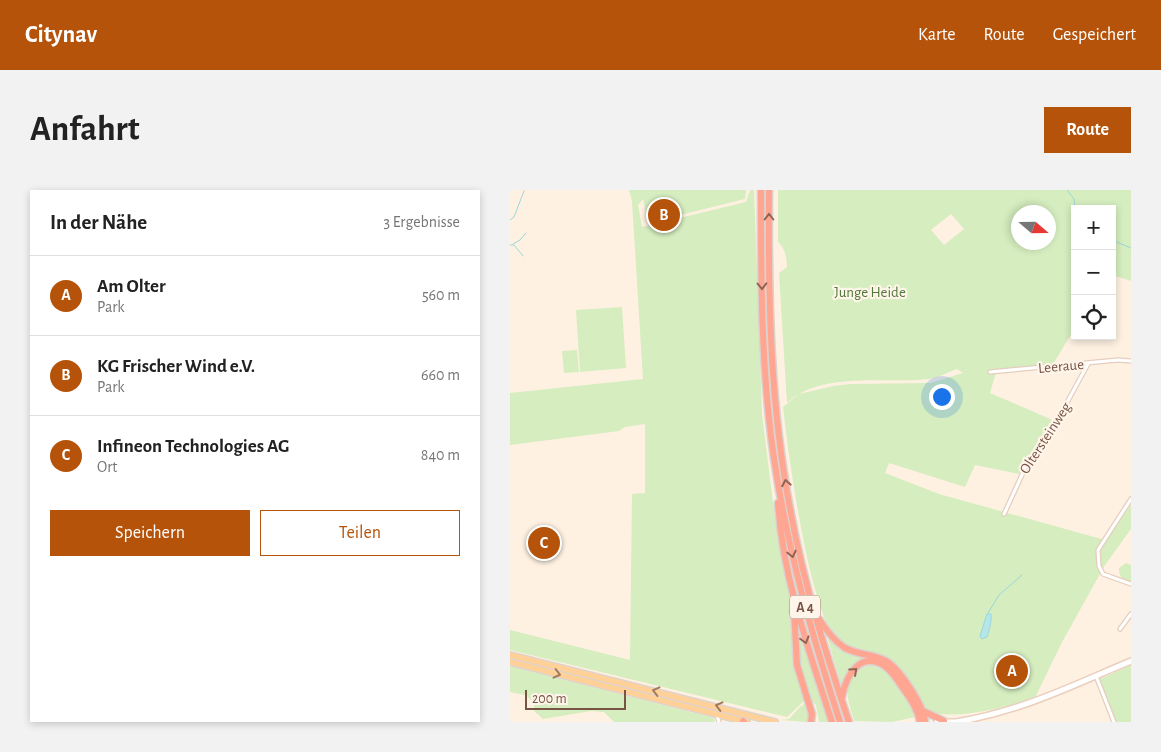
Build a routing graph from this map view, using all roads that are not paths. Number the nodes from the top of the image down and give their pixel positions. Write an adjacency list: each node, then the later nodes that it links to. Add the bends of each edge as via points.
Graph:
1 (761, 190): 6 (highway, A 4, one-way to 6, via 764,365)
2 (769, 190): 12 (highway, A 4, one-way to 2, via 791,515 778,434 770,322)
3 (1131, 361): 4 (street, Leeraue)
4 (1088, 364): 5 (street, Leeraue); 8 (street, Oltersteinweg, via 1047,439 1026,464)
5 (990, 372)
6 (779, 489): 10 (highway, via 780,535); 28 (highway, A 4, one-way to 28, via 800,590)
7 (1131, 499): 9 (street, via 1098,550 1103,574)
8 (1004, 514)
9 (1131, 584)
10 (792, 593): 26 (highway, via 797,665 812,714); 27 (highway, one-way to 27)
11 (1131, 614): 13 (street)
12 (816, 616): 18 (highway, A 4); 19 (highway, via 843,646 890,664)
13 (1120, 629)
14 (510, 655): 25 (main road, one-way to 14)
15 (1131, 661): 17 (main road)
16 (510, 662): 20 (main road, one-way to 20)
17 (1096, 676): 22 (main road, via 1022,707); 34 (street)
18 (841, 698): 29 (highway, A 4); 30 (highway, one-way to 30, via 844,682 855,667 878,663 896,678 917,710)
19 (923, 711): 31 (highway); 32 (highway)
20 (717, 714): 21 (main road); 23 (street)
21 (725, 716): 23 (street); 24 (main road)
22 (976, 721): 33 (main road)
23 (720, 722)
24 (745, 722)
25 (774, 722)
26 (811, 722)
27 (832, 722)
28 (840, 722)
29 (850, 722)
30 (920, 722)
31 (925, 722)
32 (940, 722): 33 (main road)
33 (957, 722)
34 (1114, 722)

